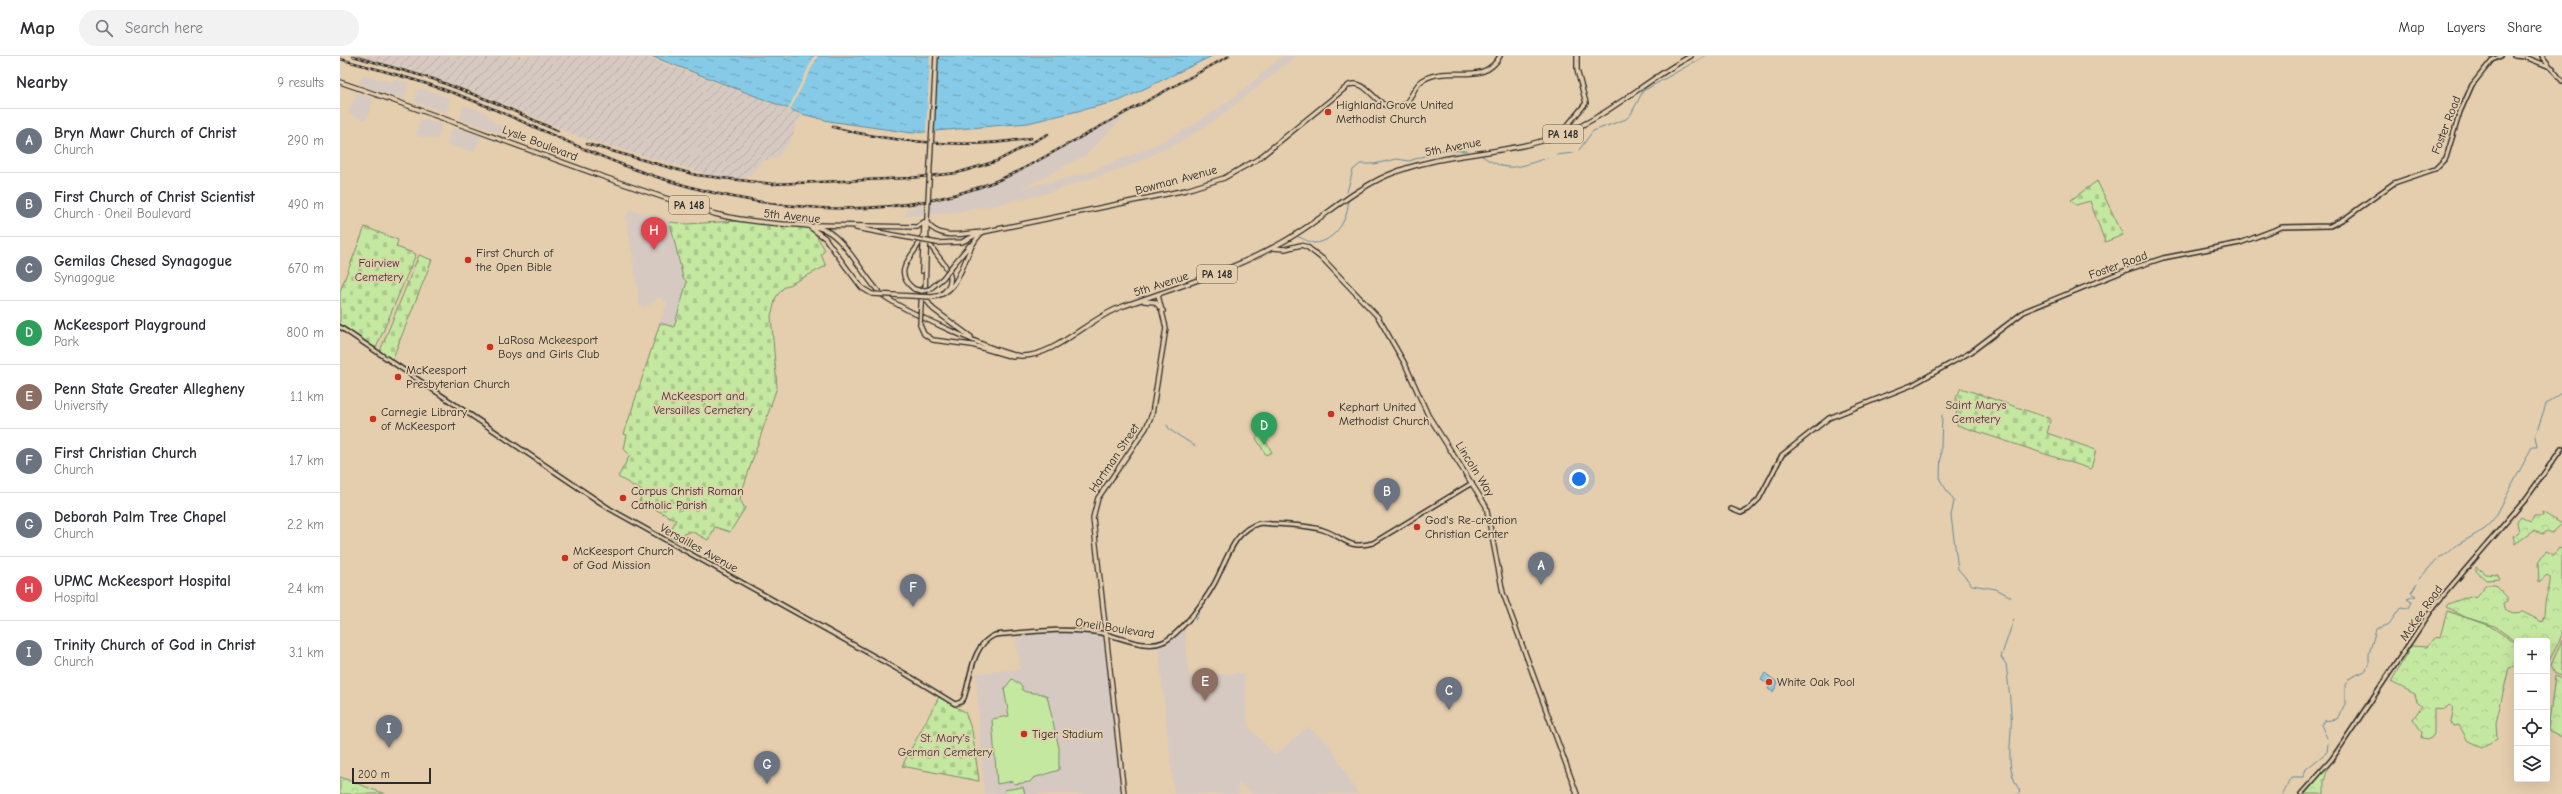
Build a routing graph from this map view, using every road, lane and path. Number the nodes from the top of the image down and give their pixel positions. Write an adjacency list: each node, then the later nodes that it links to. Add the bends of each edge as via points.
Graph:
1 (935, 56): 13 (main road, bridge)
2 (1500, 56): 16 (main road, Bowman Avenue, via 1492,66 1480,73 1435,75 1420,82 1405,104 1397,107 1386,106 1361,85 1352,84 1258,159 1224,178 1155,197)
3 (1577, 56): 11 (main road, via 1577,70 1586,103 1567,126)
4 (1691, 56): 11 (main road, 5th Avenue / PA 148, via 1594,118)
5 (2501, 56): 29 (street, Foster Road, via 2492,60 2472,85 2460,112 2446,158 2435,169 2394,183 2347,218 2330,226 2282,227 2240,243 2163,258 2025,311 1971,352 1940,370 1903,389 1829,418 1782,455 1756,503 1741,513)
6 (2515, 56): 8 (street, via 2525,57)
7 (2542, 56): 8 (street)
8 (2553, 68): 9 (street)
9 (2562, 81)
10 (340, 82): 12 (main road, Lysle Boulevard / PA 148, via 611,180)
11 (1564, 134): 19 (main road, 5th Avenue / PA 148, via 1531,143 1429,161 1390,174 1358,190)
12 (734, 219): 14 (main road, 5th Avenue / PA 148)
13 (926, 220): 15 (main road, via 917,227); 16 (main road, via 935,231 948,235); 17 (main road)
14 (807, 225): 15 (main road); 21 (main road, bridge, via 825,238 862,288 872,294); 25 (main road, 5th Avenue / PA 148, via 831,233 887,299)
15 (825, 225): 16 (main road, bridge, via 866,229 937,243 962,242)
16 (983, 232): 18 (main road)
17 (925, 234): 18 (main road, bridge, via 904,267 905,279 914,289 922,291 930,289 943,278); 21 (main road, via 950,273 949,285); 25 (main road, via 926,301 933,309); 26 (main road, bridge, via 920,325 924,334 934,340 972,345 1005,356)
18 (972, 242): 21 (main road, via 955,283 948,292)
19 (1273, 248): 20 (main road, 5th Avenue / PA 148, via 1200,281); 28 (main road, Lincoln Way, via 1307,246 1324,260 1378,317 1405,364 1428,415)
20 (1158, 295): 22 (main road, 5th Avenue / PA 148); 23 (main road, Hartman Street)
21 (940, 296)
22 (1138, 302): 23 (main road, via 1155,302); 26 (main road, 5th Avenue / PA 148, via 1116,308 1050,348 1037,354)
23 (1163, 311): 30 (main road, Hartman Street, via 1166,335 1150,421 1095,504 1094,524)
24 (340, 327): 31 (street, Versailles Avenue, via 610,509 900,670 952,703)
25 (983, 344): 26 (main road, 5th Avenue / PA 148, via 1006,353)
26 (1023, 356)
27 (2562, 448): 34 (street, McKee Road, via 2525,500 2434,605 2332,760)
28 (1472, 483): 30 (street, Oneil Boulevard, via 1372,543 1360,546 1347,544 1324,530 1314,528 1260,523 1253,525 1237,538 1209,594 1169,638 1151,645); 33 (main road, Lincoln Way, via 1486,506 1503,593)
29 (1731, 509)
30 (1107, 634): 31 (street, Oneil Boulevard, via 1059,629 987,638 979,647 964,698); 32 (main road, Hartman Street)
31 (958, 704)
32 (1124, 794)
33 (1577, 794)
34 (2301, 794)

